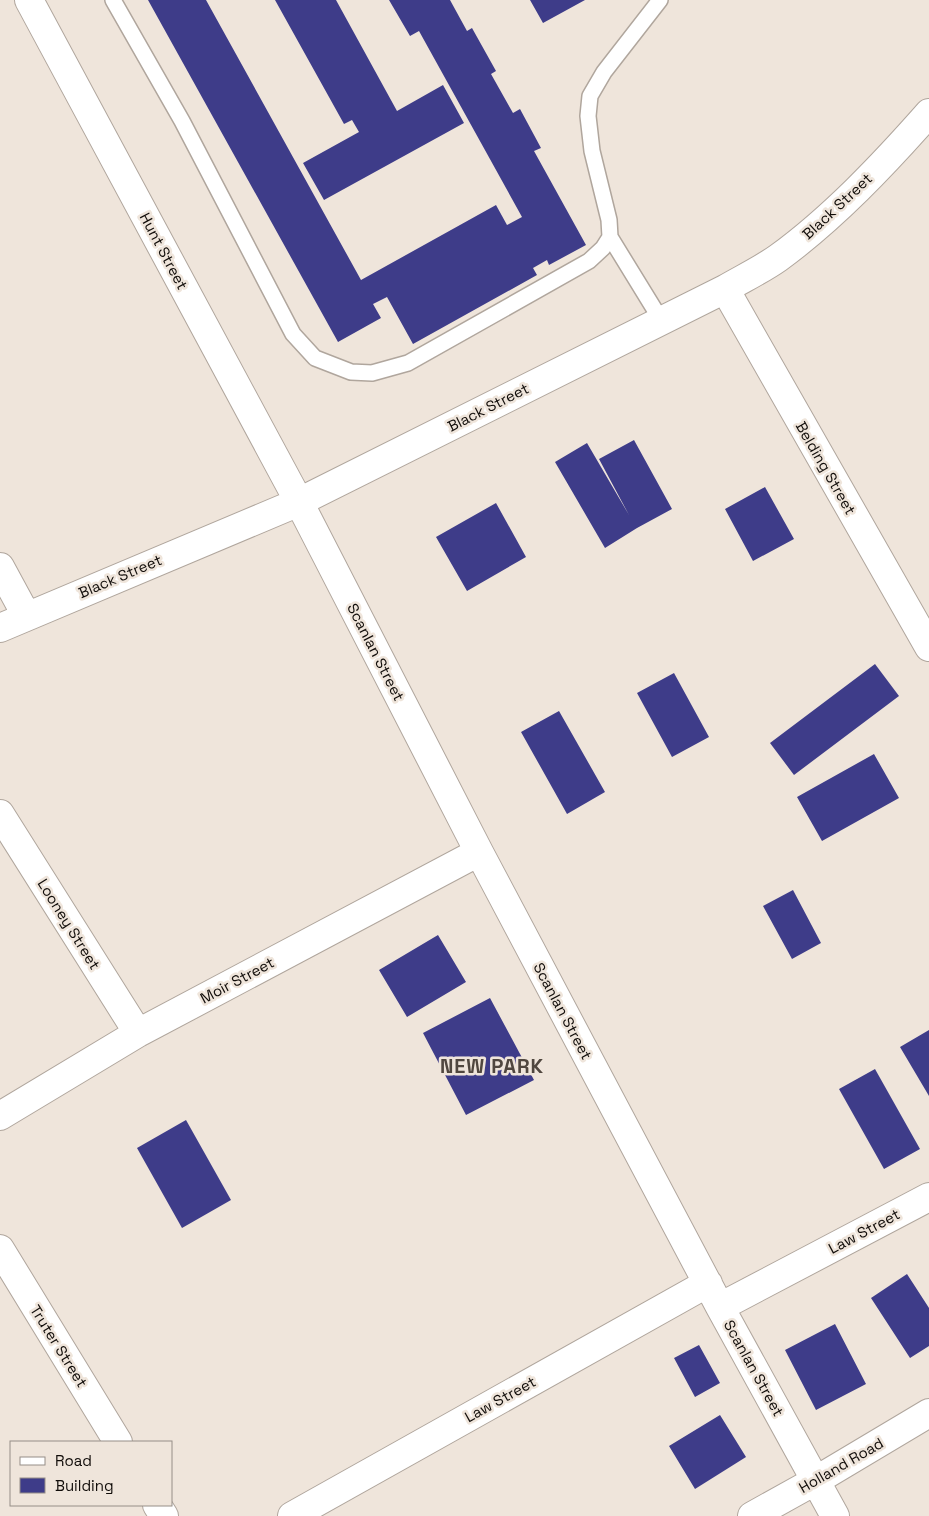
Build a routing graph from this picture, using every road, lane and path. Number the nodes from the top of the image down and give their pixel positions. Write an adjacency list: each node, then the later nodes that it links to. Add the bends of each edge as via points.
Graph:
1 (29, 0): 8 (street, Hunt Street)
2 (112, 0): 5 (lane, via 182,121 293,334 315,358 351,372 372,373 408,363 589,261)
3 (660, 0): 5 (lane, via 604,72 590,96 588,116 592,152 610,220)
4 (929, 113): 6 (street, Black Street, via 813,230 776,259)
5 (610, 237): 7 (lane)
6 (724, 289): 7 (street, Black Street); 12 (street, Belding Street)
7 (661, 320): 8 (street, Black Street)
8 (299, 502): 10 (street, Black Street); 14 (street, Scanlan Street)
9 (0, 567): 10 (street)
10 (26, 615): 11 (street, Black Street)
11 (0, 628)
12 (929, 647)
13 (0, 814): 15 (street, Looney Street)
14 (479, 852): 15 (street, Moir Street); 19 (street, Scanlan Street)
15 (138, 1034): 16 (street, Moir Street)
16 (0, 1116)
17 (929, 1197): 20 (street, Law Street)
18 (0, 1249): 22 (street, Truter Street)
19 (708, 1283): 20 (street, Scanlan Street); 24 (street, Law Street)
20 (720, 1307): 23 (street, Scanlan Street)
21 (929, 1413): 23 (street, Holland Road)
22 (117, 1441)
23 (815, 1481): 25 (street, Holland Road); 26 (street, Scanlan Street)
24 (292, 1516)
25 (752, 1516)
26 (835, 1516)

